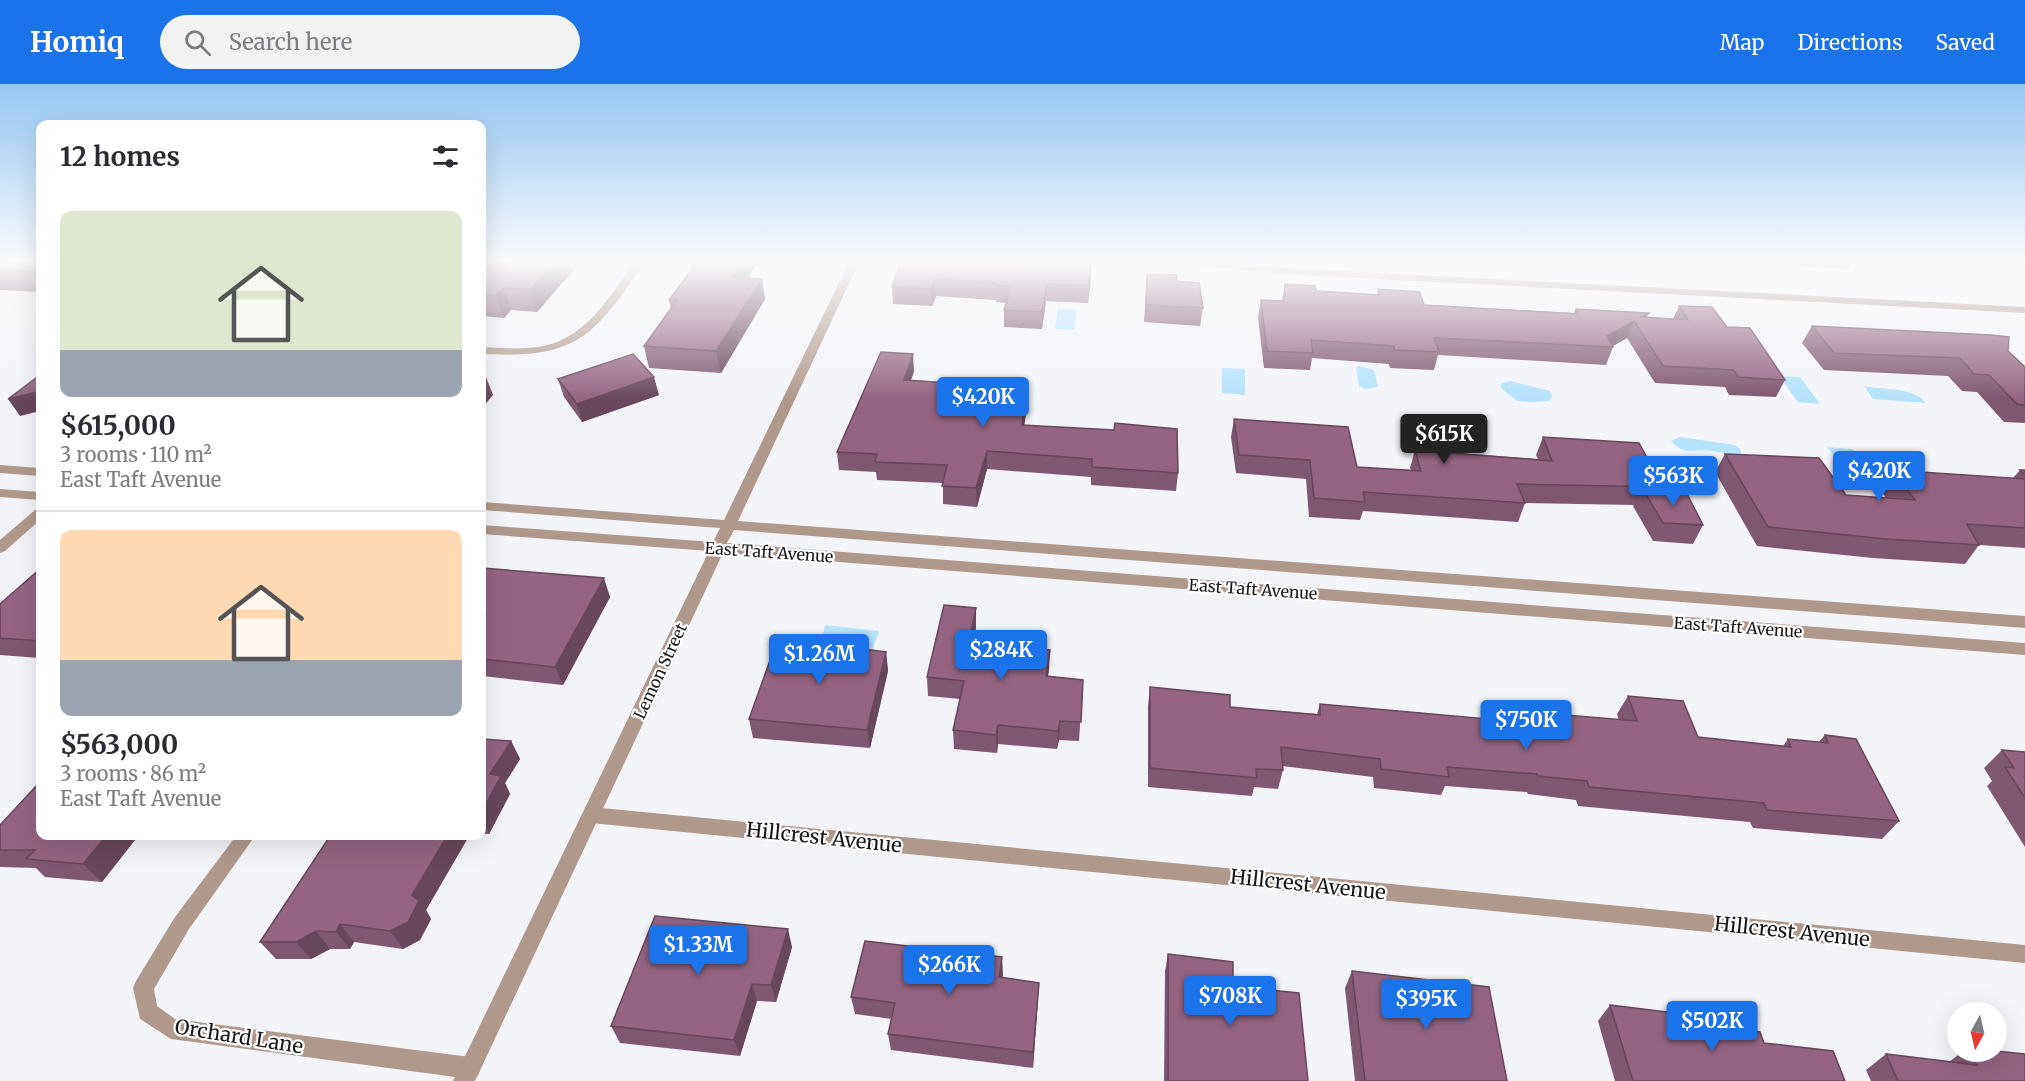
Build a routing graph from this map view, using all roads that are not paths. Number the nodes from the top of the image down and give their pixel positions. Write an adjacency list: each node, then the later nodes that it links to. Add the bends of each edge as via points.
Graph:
1 (607, 307): 5 (street, via 589,330 559,347 518,353)
2 (833, 307): 12 (street, Lemon Street)
3 (1959, 307): 4 (street)
4 (2025, 310)
5 (486, 351)
6 (0, 469): 7 (street)
7 (36, 472)
8 (0, 493): 9 (street)
9 (36, 496)
10 (486, 506): 12 (street, East Taft Avenue)
11 (36, 516): 14 (street)
12 (728, 526): 15 (street, Lemon Street); 16 (street, East Taft Avenue)
13 (486, 530): 15 (street, East Taft Avenue)
14 (0, 548)
15 (717, 548): 17 (street, East Taft Avenue); 22 (street, Lemon Street)
16 (1473, 581): 17 (street); 18 (street, East Taft Avenue)
17 (1480, 607): 20 (street, East Taft Avenue)
18 (1848, 609): 19 (street, East Taft Avenue); 20 (street)
19 (2025, 622)
20 (1865, 636): 21 (street, East Taft Avenue)
21 (2025, 649)
22 (591, 814): 24 (street, Hillcrest Avenue); 25 (street, Lemon Street)
23 (243, 840): 25 (street, Orchard Lane, via 182,923 143,988 147,1012 171,1029)
24 (2025, 954)
25 (467, 1074)

